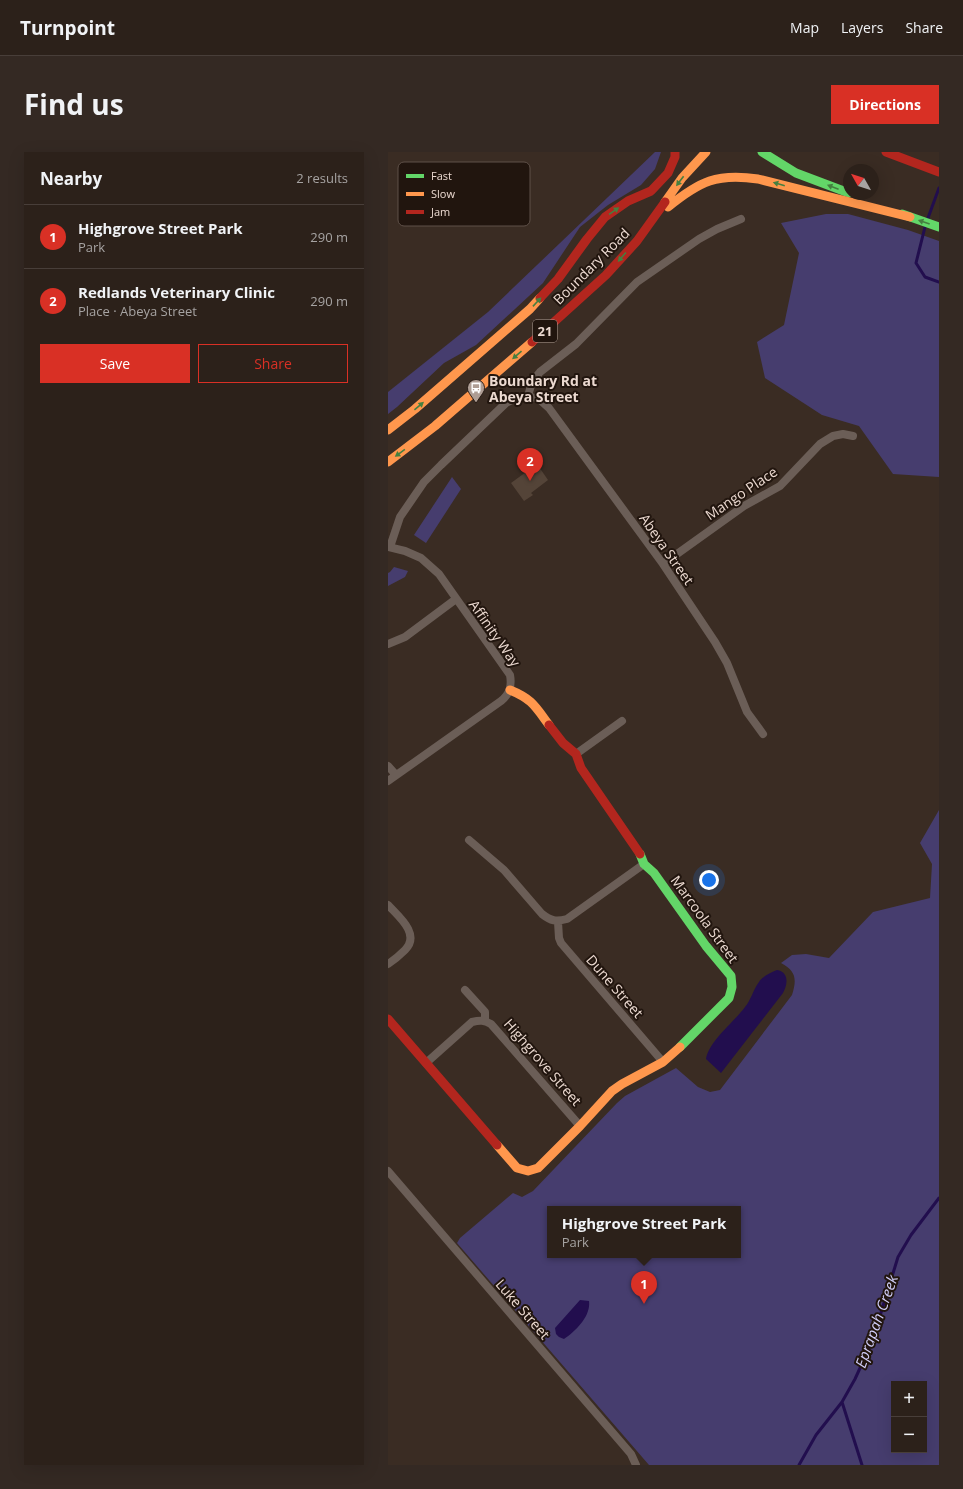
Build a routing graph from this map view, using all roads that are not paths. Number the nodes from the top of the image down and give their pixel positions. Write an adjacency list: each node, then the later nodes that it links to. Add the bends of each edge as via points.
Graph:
1 (675, 152): 13 (main road, Boundary Road / 21, one-way to 1, via 530,309 558,279 605,217 628,201 651,191 668,173)
2 (706, 152): 10 (main road, Boundary Road / 21, one-way to 10, via 682,178)
3 (762, 152): 6 (main road, 21, one-way to 3, via 796,173)
4 (886, 152): 5 (main road)
5 (939, 172)
6 (843, 191)
7 (865, 200): 8 (main road, 21)
8 (910, 217): 10 (main road, 21, one-way to 10, via 816,195 762,179 738,176 700,184 680,196); 11 (main road, 21, one-way to 8)
9 (741, 219): 12 (street, via 699,239 637,282 590,332 540,372 532,382)
10 (647, 227): 15 (main road, Boundary Road / 21, one-way to 15, via 616,265 562,316 435,426)
11 (939, 227)
12 (528, 396): 16 (street, via 506,403 424,482 400,517); 17 (street, Abeya Street, via 539,399 549,408)
13 (388, 430)
14 (853, 436): 17 (street, Mango Place, via 833,436 820,444 780,486 744,506)
15 (388, 462)
16 (389, 547): 18 (street, Affinity Way, via 405,551 425,561 439,574)
17 (663, 564): 22 (street, Abeya Street, via 715,642 727,663 747,712)
18 (456, 599): 19 (street, via 405,638); 20 (street, Affinity Way, via 510,675)
19 (388, 644)
20 (510, 690): 23 (main road, Marcoola Street, via 531,700 563,743); 25 (street, Affinity Way, via 501,701)
21 (622, 721): 23 (street)
22 (763, 734)
23 (576, 754): 28 (main road, Marcoola Street, via 581,768 638,850)
24 (388, 766): 25 (street)
25 (396, 775): 26 (street, Affinity Way)
26 (388, 781)
27 (469, 840): 30 (street, via 504,870 542,914 549,920)
28 (644, 864): 30 (street, via 567,919); 35 (main road, Marcoola Street, via 654,873 733,982 729,998)
29 (388, 905): 31 (street, via 410,930 411,937 406,949)
30 (558, 922): 35 (street, Dune Street, via 561,943)
31 (388, 964)
32 (465, 990): 34 (street, via 485,1012)
33 (388, 1019): 36 (main road)
34 (485, 1021): 36 (street, Highgrove Street, via 472,1022); 37 (street, Highgrove Street, via 491,1024)
35 (662, 1062): 37 (main road, Marcoola Street, via 612,1091)
36 (426, 1063): 37 (main road, Marcoola Street, via 517,1168 528,1171 538,1168)
37 (580, 1126)
38 (388, 1171): 39 (street, Luke Street, via 631,1454)
39 (636, 1465)

